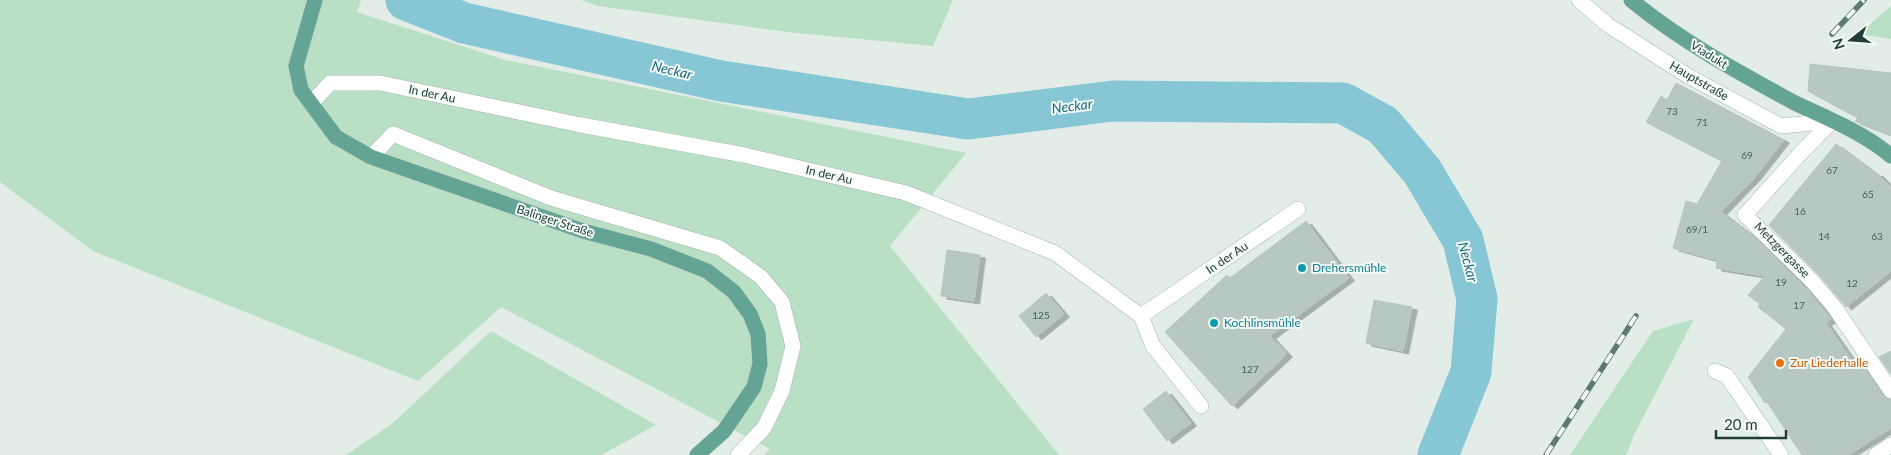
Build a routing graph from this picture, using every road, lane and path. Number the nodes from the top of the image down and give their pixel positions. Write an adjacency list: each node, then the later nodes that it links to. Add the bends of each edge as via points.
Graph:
1 (315, 0): 4 (main road, Balinger Straße, via 296,66 301,90)
2 (1579, 0): 5 (street, Hauptstraße, via 1608,25 1688,76 1781,126)
3 (1631, 0): 5 (main road, Viadukt, bridge, via 1659,23 1718,61)
4 (311, 104): 7 (main road, Balinger Straße, via 336,138); 9 (street, In der Au, via 330,83 380,83 744,155 906,193 1055,252)
5 (1832, 121): 6 (main road); 11 (street, Metzgergasse, via 1745,214 1835,308)
6 (1891, 156)
7 (371, 157): 14 (main road, Balinger Straße, via 583,231 651,249 707,271 734,292 750,314 758,334 760,364 754,387 724,431); 15 (street, via 393,134 551,198 720,248 761,278 782,302 793,346 782,391 764,428)
8 (1298, 208): 9 (street, In der Au)
9 (1141, 316): 12 (street, via 1153,346)
10 (1714, 371): 16 (street, via 1726,376)
11 (1891, 391)
12 (1201, 406)
13 (1891, 445): 17 (street)
14 (696, 455)
15 (738, 455)
16 (1781, 455)
17 (1876, 455)

